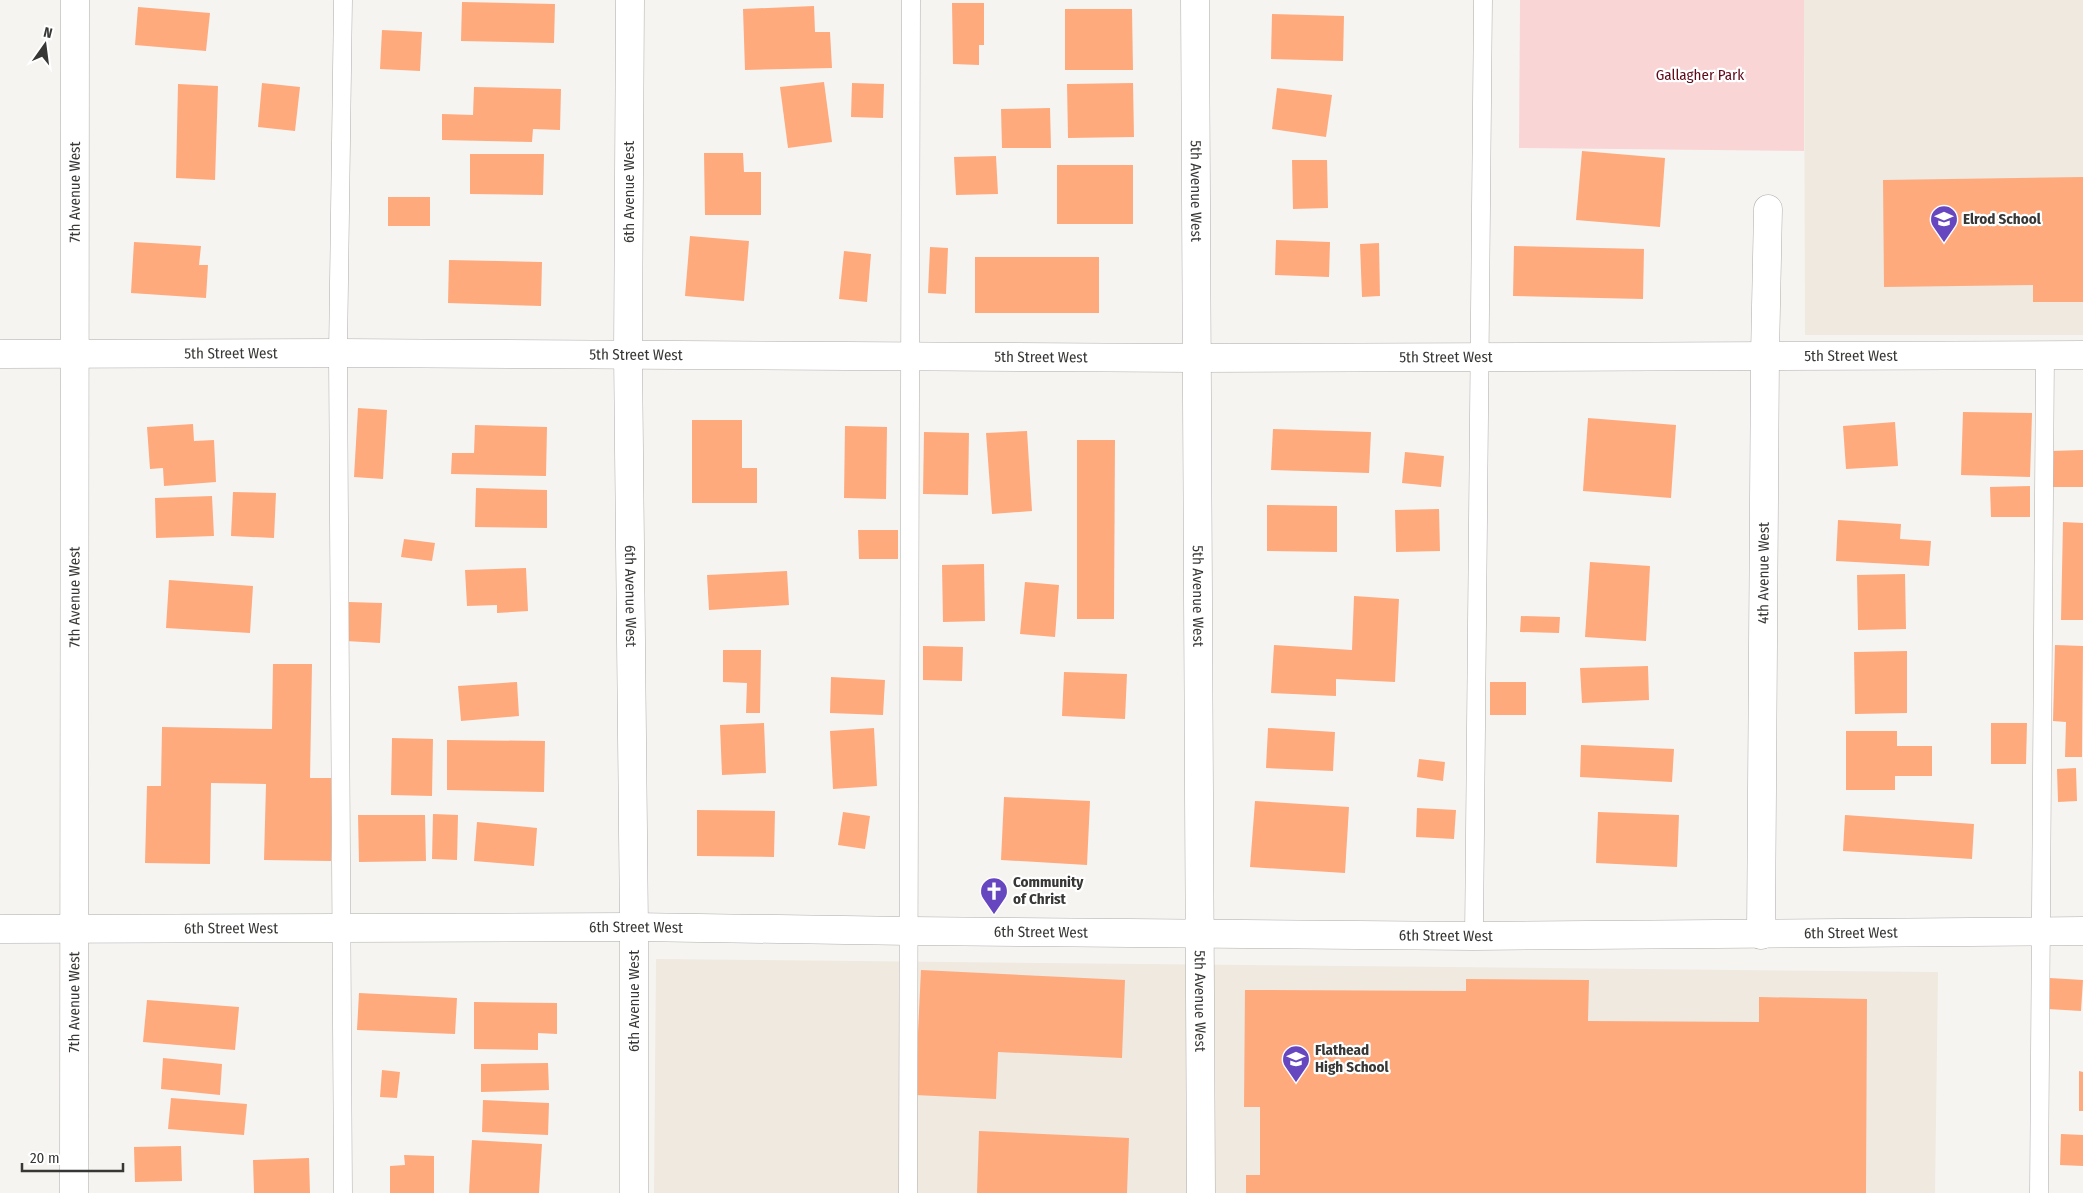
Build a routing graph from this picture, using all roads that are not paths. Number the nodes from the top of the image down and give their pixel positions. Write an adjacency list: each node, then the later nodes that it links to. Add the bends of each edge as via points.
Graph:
1 (75, 0): 10 (street, 7th Avenue West)
2 (343, 0): 8 (lane)
3 (630, 0): 11 (street, 6th Avenue West)
4 (911, 0): 15 (lane)
5 (1194, 0): 16 (street, 5th Avenue West)
6 (1483, 0): 17 (lane)
7 (1768, 209): 12 (street, 4th Avenue West)
8 (338, 353): 10 (street, 5th Street West); 11 (street, 5th Street West); 21 (lane)
9 (0, 354): 10 (street, 5th Street West)
10 (75, 354): 20 (street, 7th Avenue West)
11 (628, 354): 15 (street, 5th Street West); 18 (street, 6th Avenue West)
12 (1766, 355): 13 (street, 5th Street West); 17 (street, 5th Street West); 26 (street, 4th Avenue West)
13 (2045, 356): 14 (street, 5th Street West); 23 (lane)
14 (2083, 356)
15 (910, 357): 16 (street, 5th Street West); 22 (lane)
16 (1196, 358): 17 (street, 5th Street West); 25 (street, 5th Avenue West)
17 (1481, 358): 27 (lane)
18 (634, 927): 21 (street, 6th Street West); 22 (street, 6th Street West); 30 (street, 6th Avenue West)
19 (0, 928): 20 (street, 6th Street West)
20 (74, 928): 21 (street, 6th Street West); 28 (street, 7th Avenue West)
21 (341, 928): 29 (lane)
22 (910, 931): 25 (street, 6th Street West); 31 (lane)
23 (2041, 931): 24 (street, 6th Street West); 26 (street, 6th Street West); 33 (lane)
24 (2083, 932)
25 (1198, 934): 27 (street, 6th Street West); 32 (street, 5th Avenue West)
26 (1761, 935): 27 (street, 6th Street West)
27 (1474, 936)
28 (74, 1193)
29 (343, 1193)
30 (634, 1193)
31 (908, 1193)
32 (1201, 1193)
33 (2039, 1193)

